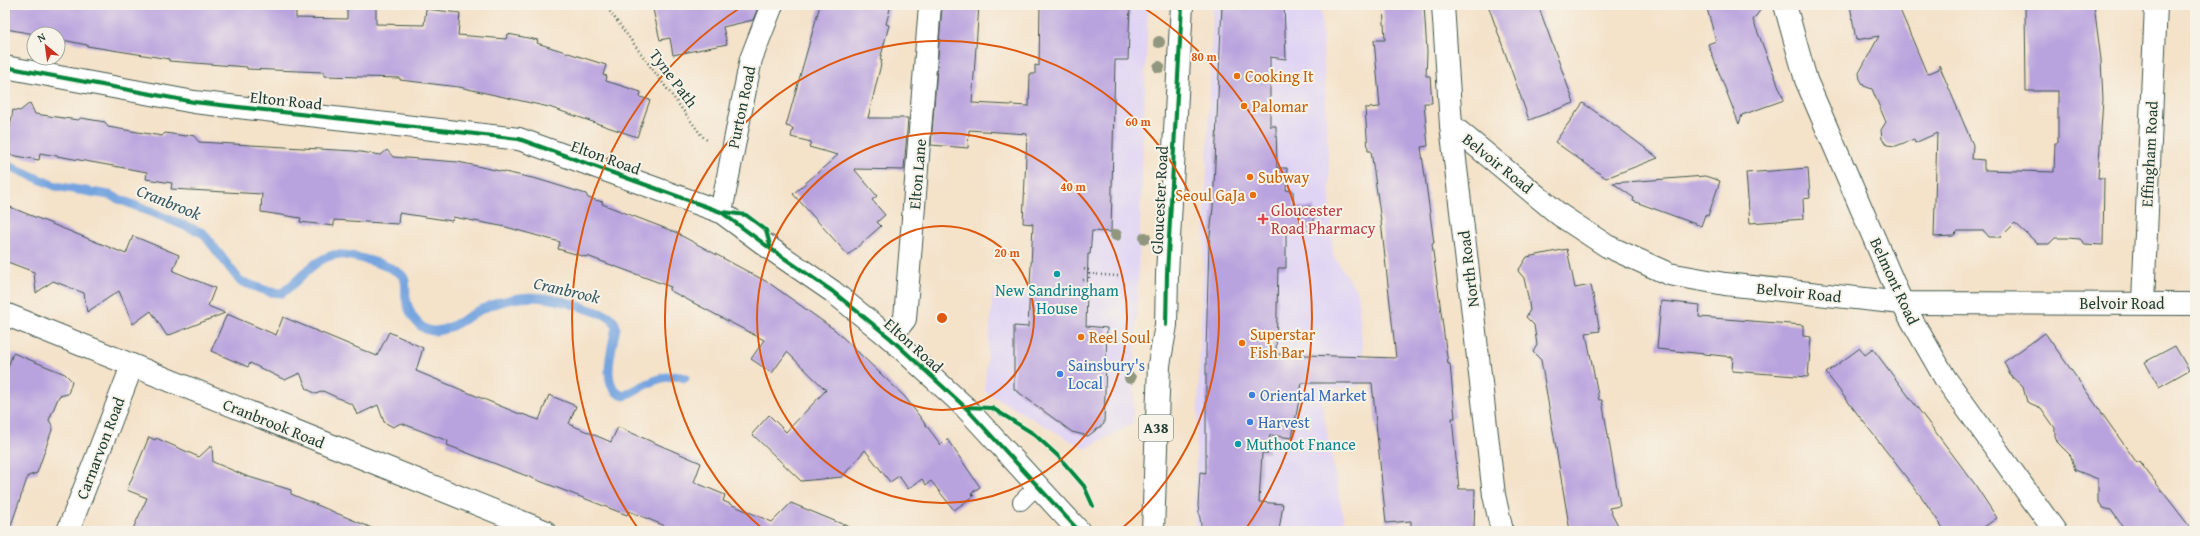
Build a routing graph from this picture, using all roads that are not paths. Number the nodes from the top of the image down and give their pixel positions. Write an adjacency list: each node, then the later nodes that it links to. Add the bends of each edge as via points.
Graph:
1 (772, 5): 9 (street, Purton Road, via 751,59)
2 (930, 5): 14 (street, Elton Lane, via 905,319)
3 (1182, 5): 21 (street, Gloucester Road / A38, via 1166,325 1159,365)
4 (1443, 5): 8 (street, North Road)
5 (1785, 5): 11 (street, Belmont Road, via 1806,80)
6 (2156, 5): 10 (street, Effingham Road)
7 (5, 67): 9 (street, Elton Road, via 194,102 519,139)
8 (1451, 124): 11 (street, Belvoir Road, via 1560,215 1607,246 1670,274 1725,284); 22 (street, North Road, via 1494,495)
9 (721, 212): 14 (street, Elton Road, via 832,291)
10 (2142, 302): 11 (street, Belvoir Road); 12 (street, Belvoir Road)
11 (1902, 303): 23 (street, Belmont Road, via 1945,378)
12 (2195, 304)
13 (5, 314): 15 (street, Cranbrook Road)
14 (890, 338): 16 (street, Elton Road, via 965,407)
15 (132, 366): 18 (street, Carnarvon Road); 19 (street, Cranbrook Road)
16 (1037, 486): 17 (lane); 20 (street, Elton Road)
17 (1021, 502)
18 (68, 531)
19 (544, 531)
20 (1079, 531)
21 (1153, 531)
22 (1502, 531)
23 (2055, 531)

